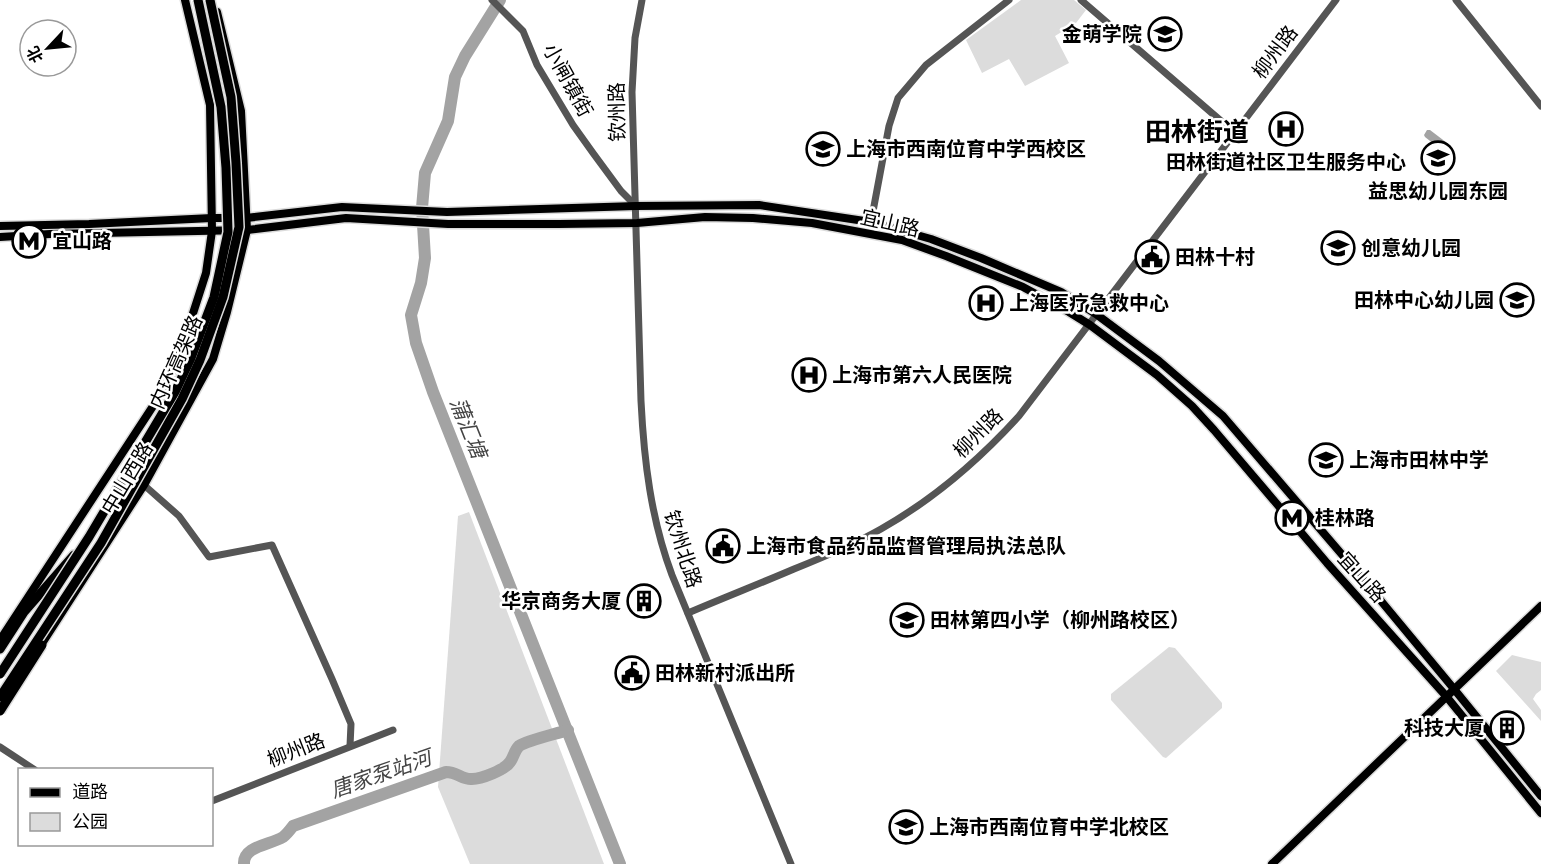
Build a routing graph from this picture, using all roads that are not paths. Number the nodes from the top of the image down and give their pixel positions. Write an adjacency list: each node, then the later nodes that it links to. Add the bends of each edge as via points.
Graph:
1 (185, 0): 13 (main road, 中山西路, via 210,105)
2 (198, 0): 24 (highway, 内环高架路, bridge, via 221,107 228,232 213,297 191,358)
3 (212, 0): 14 (main road, 中山西路, via 241,111); 25 (highway, 内环高架路, bridge, via 231,97 239,227 223,297 200,360)
4 (492, 0): 12 (street, 小闸镇街, via 523,31 537,64 592,153)
5 (642, 0): 12 (street, 钦州路, via 633,66)
6 (1010, 0): 15 (street, via 927,65 898,98)
7 (1081, 0): 11 (street)
8 (1336, 0): 11 (street, 柳州路)
9 (1456, 0): 10 (street)
10 (1541, 106)
11 (1235, 133): 21 (street, 柳州路)
12 (636, 206): 14 (main road, 宜山路, via 447,212 342,207); 15 (main road, 宜山路, via 759,206); 16 (street, 钦州路)
13 (212, 218): 14 (main road, 宜山路); 17 (main road, 宜山路); 19 (main road, 中山西路)
14 (246, 218): 18 (main road, 中山西路)
15 (871, 222): 21 (main road, 宜山路, via 981,258 1061,292)
16 (637, 223): 18 (main road, 宜山路, via 448,224 346,218); 22 (main road, 宜山路, via 705,217 753,218 902,240 1023,287); 27 (street, 钦州北路, via 641,401 647,476 666,558)
17 (0, 226)
18 (247, 230): 19 (main road, 宜山路); 23 (main road, 中山西路, via 213,359)
19 (212, 231): 20 (main road, 宜山路); 28 (main road, 中山西路, via 206,273 177,363)
20 (0, 237)
21 (1096, 314): 22 (street, 柳州路); 31 (main road, 宜山路, via 1159,361 1222,416)
22 (1090, 325): 27 (street, 柳州路, via 1019,416 975,461 930,497 849,545); 32 (main road, 宜山路, via 1192,406)
23 (144, 485): 34 (main road, 中山西路); 36 (street, via 179,516 209,556 272,545 351,724)
24 (89, 537): 29 (highway, bridge, via 24,612); 30 (highway, 内环高架路, bridge)
25 (104, 539): 33 (highway, 内环高架路, bridge); 34 (highway, bridge)
26 (1541, 606): 31 (main road)
27 (688, 613): 42 (street, 钦州北路)
28 (0, 640)
29 (0, 649)
30 (0, 674)
31 (1454, 688): 32 (main road); 39 (main road, 宜山路)
32 (1446, 696): 41 (main road, 宜山路); 43 (main road)
33 (0, 697)
34 (0, 709)
35 (393, 730): 36 (street, 柳州路)
36 (350, 746): 40 (street, 柳州路)
37 (0, 747): 38 (street)
38 (31, 768)
39 (1541, 796)
40 (213, 801)
41 (1541, 813)
42 (791, 864)
43 (1272, 864)

